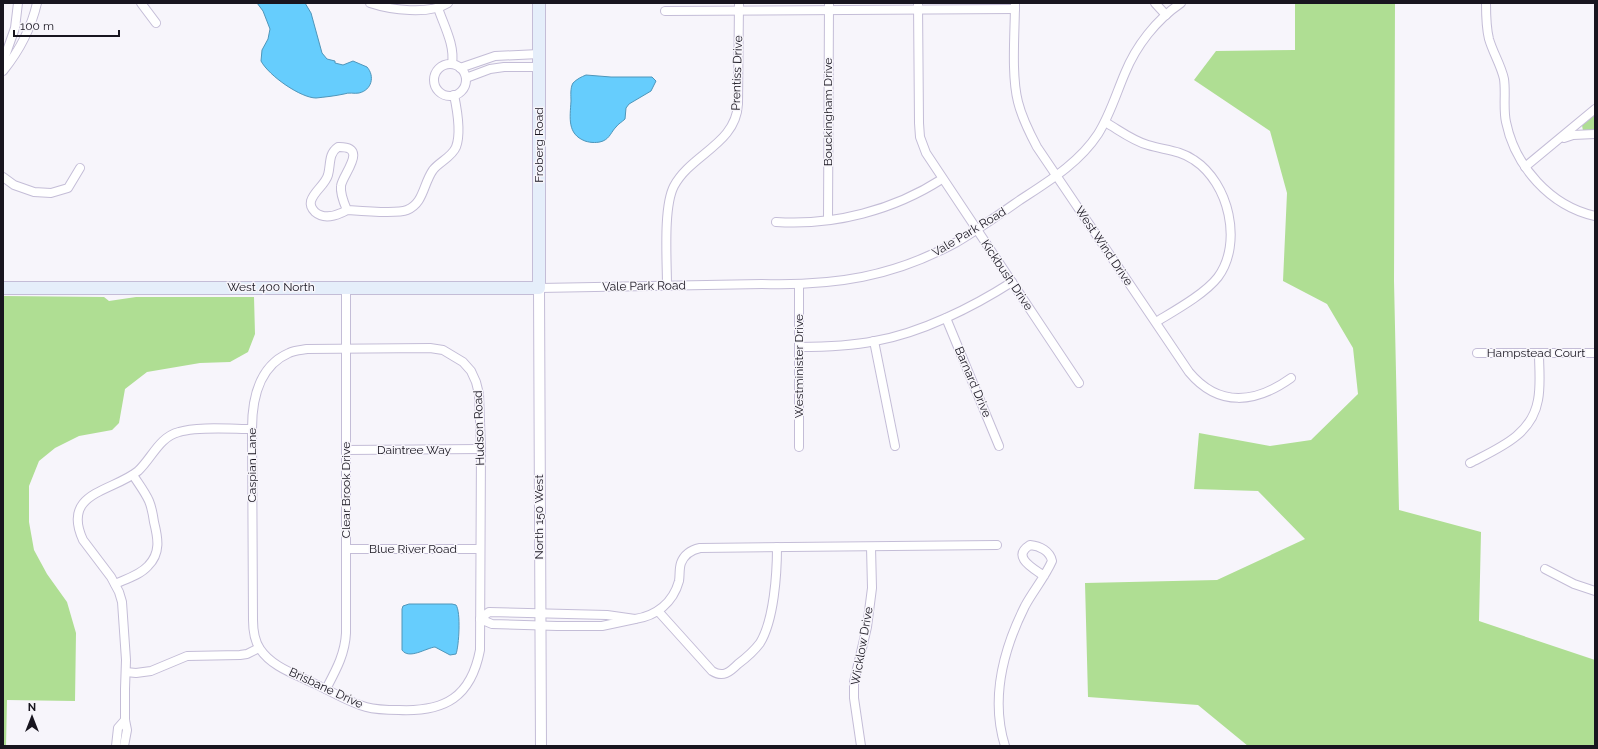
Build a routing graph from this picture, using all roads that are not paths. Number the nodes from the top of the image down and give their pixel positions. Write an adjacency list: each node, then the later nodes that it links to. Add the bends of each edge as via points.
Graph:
1 (18, 3): 19 (street, via 15,28)
2 (37, 3): 23 (street, via 26,36 16,55)
3 (140, 3): 17 (street)
4 (370, 3): 14 (street, via 418,11)
5 (448, 3): 14 (street)
6 (539, 3): 18 (main road, Froberg Road)
7 (1154, 3): 16 (street)
8 (1181, 3): 16 (street, Vale Park Road)
9 (1486, 3): 30 (street, via 1489,40 1504,79 1506,120 1515,151)
10 (828, 6): 11 (street); 13 (street); 37 (street, Bouckingham Drive)
11 (918, 6): 12 (street); 34 (street, Kickbush Drive, via 918,123 926,153)
12 (1015, 6): 32 (street, West Wind Drive, via 1014,72 1017,100 1024,124)
13 (739, 7): 15 (street); 42 (street, Prentiss Drive, via 738,109 724,137 686,170 673,188 668,209)
14 (438, 8): 20 (street, via 453,53)
15 (665, 11)
16 (1166, 15): 27 (street, Vale Park Road, via 1148,34 1132,59)
17 (156, 23)
18 (539, 54): 21 (main road, Froberg Road); 22 (street, via 494,56)
19 (3, 62)
20 (452, 64): 22 (street); 25 (street, via 440,68 434,82 441,93)
21 (539, 67): 24 (street, via 490,69); 45 (main road, Froberg Road)
22 (460, 68): 24 (street)
23 (3, 71)
24 (466, 78): 25 (street, via 464,87)
25 (454, 95): 35 (street, via 458,131 456,147 433,169 416,204 410,209 398,212)
26 (1595, 109): 29 (street)
27 (1105, 122): 32 (street, Vale Park Road, via 1086,150); 47 (street, via 1145,144 1180,152 1195,160 1214,180 1227,206 1230,243 1227,260 1218,278)
28 (1595, 134): 29 (street, via 1573,135)
29 (1559, 139): 30 (street)
30 (1525, 167): 36 (street, via 1557,199 1581,212)
31 (80, 168): 33 (street, via 68,188 51,193 34,192 14,185)
32 (1057, 176): 39 (street, Vale Park Road); 47 (street, West Wind Drive)
33 (3, 177)
34 (942, 179): 37 (street, via 883,208); 39 (street, Kickbush Drive)
35 (347, 210): 35 (street, via 336,215 323,216 315,212 311,204 328,174 330,155 338,147 348,148 354,157 341,187)
36 (1595, 216)
37 (828, 220): 38 (street)
38 (776, 222)
39 (977, 229): 40 (street, Kickbush Drive); 41 (street, Vale Park Road, via 958,242 891,270 847,281)
40 (1012, 282): 46 (street, via 987,298); 55 (street, Kickbush Drive)
41 (799, 285): 42 (street, Vale Park Road); 49 (street, Westminister Drive)
42 (667, 286): 45 (street, Vale Park Road)
43 (346, 287): 44 (main road, West 400 North); 45 (main road, West 400 North); 50 (street, Clear Brook Drive)
44 (3, 288)
45 (540, 288): 74 (street, North 150 West)
46 (946, 318): 48 (street); 58 (street, Barnard Drive)
47 (1156, 322): 54 (street, West Wind Drive, via 1193,377 1212,392 1227,397 1250,398 1270,391)
48 (874, 342): 49 (street); 57 (street)
49 (800, 347): 59 (street, Westminister Drive)
50 (346, 349): 56 (street, Caspian Lane, via 308,349 290,352 280,358 271,366 258,387 254,400); 60 (street, Hudson Road, via 430,348 443,350 463,362 471,371 479,394); 61 (street, Clear Brook Drive)
51 (1477, 353): 52 (street, Hampstead Court)
52 (1539, 353): 53 (street, Hampstead Court); 62 (street, via 1538,401 1530,421 1514,439)
53 (1595, 353)
54 (1291, 378)
55 (1079, 383)
56 (252, 429): 63 (street, via 185,430 173,434 164,440); 78 (street, Caspian Lane, via 253,620 254,635)
57 (895, 446)
58 (999, 446)
59 (799, 447)
60 (481, 449): 61 (street, Daintree Way); 68 (street, Hudson Road)
61 (346, 450): 67 (street, Clear Brook Drive)
62 (1470, 463)
63 (133, 475): 71 (street, via 151,507 158,547 148,566); 71 (street, via 89,497 77,517 82,540)
64 (997, 545): 66 (street)
65 (777, 547): 66 (street); 73 (street, via 705,548 692,551 681,563 674,593 668,603); 73 (street, via 776,579 764,634 753,651 730,672 723,675 712,671)
66 (871, 547): 85 (street, Wicklow Drive, via 872,588 867,627 854,682)
67 (346, 549): 68 (street, Blue River Road); 80 (street, Clear Brook Drive, via 345,644 340,663)
68 (480, 549): 75 (street, Hudson Road)
69 (1545, 569): 72 (street, via 1574,584)
70 (1044, 576): 86 (street, via 1018,622 1002,670 997,710)
71 (116, 584): 79 (street, via 123,611)
72 (1595, 590)
73 (658, 611): 76 (street)
74 (540, 613): 75 (street, via 489,612); 76 (street, via 607,615); 77 (street, North 150 West)
75 (480, 619): 77 (street, via 492,624); 80 (street, Brisbane Drive, via 480,650 473,676 458,694 436,708 379,709 358,704)
76 (635, 619): 77 (street, via 602,626)
77 (541, 625): 84 (street, North 150 West)
78 (259, 648): 79 (street, via 240,655 186,656 151,671); 80 (street, Brisbane Drive, via 277,665)
79 (126, 672): 81 (street)
80 (326, 689)
81 (125, 720): 82 (street, via 118,728); 83 (street, via 127,730)
82 (116, 746)
83 (124, 746)
84 (541, 746)
85 (860, 746)
86 (1005, 746)

